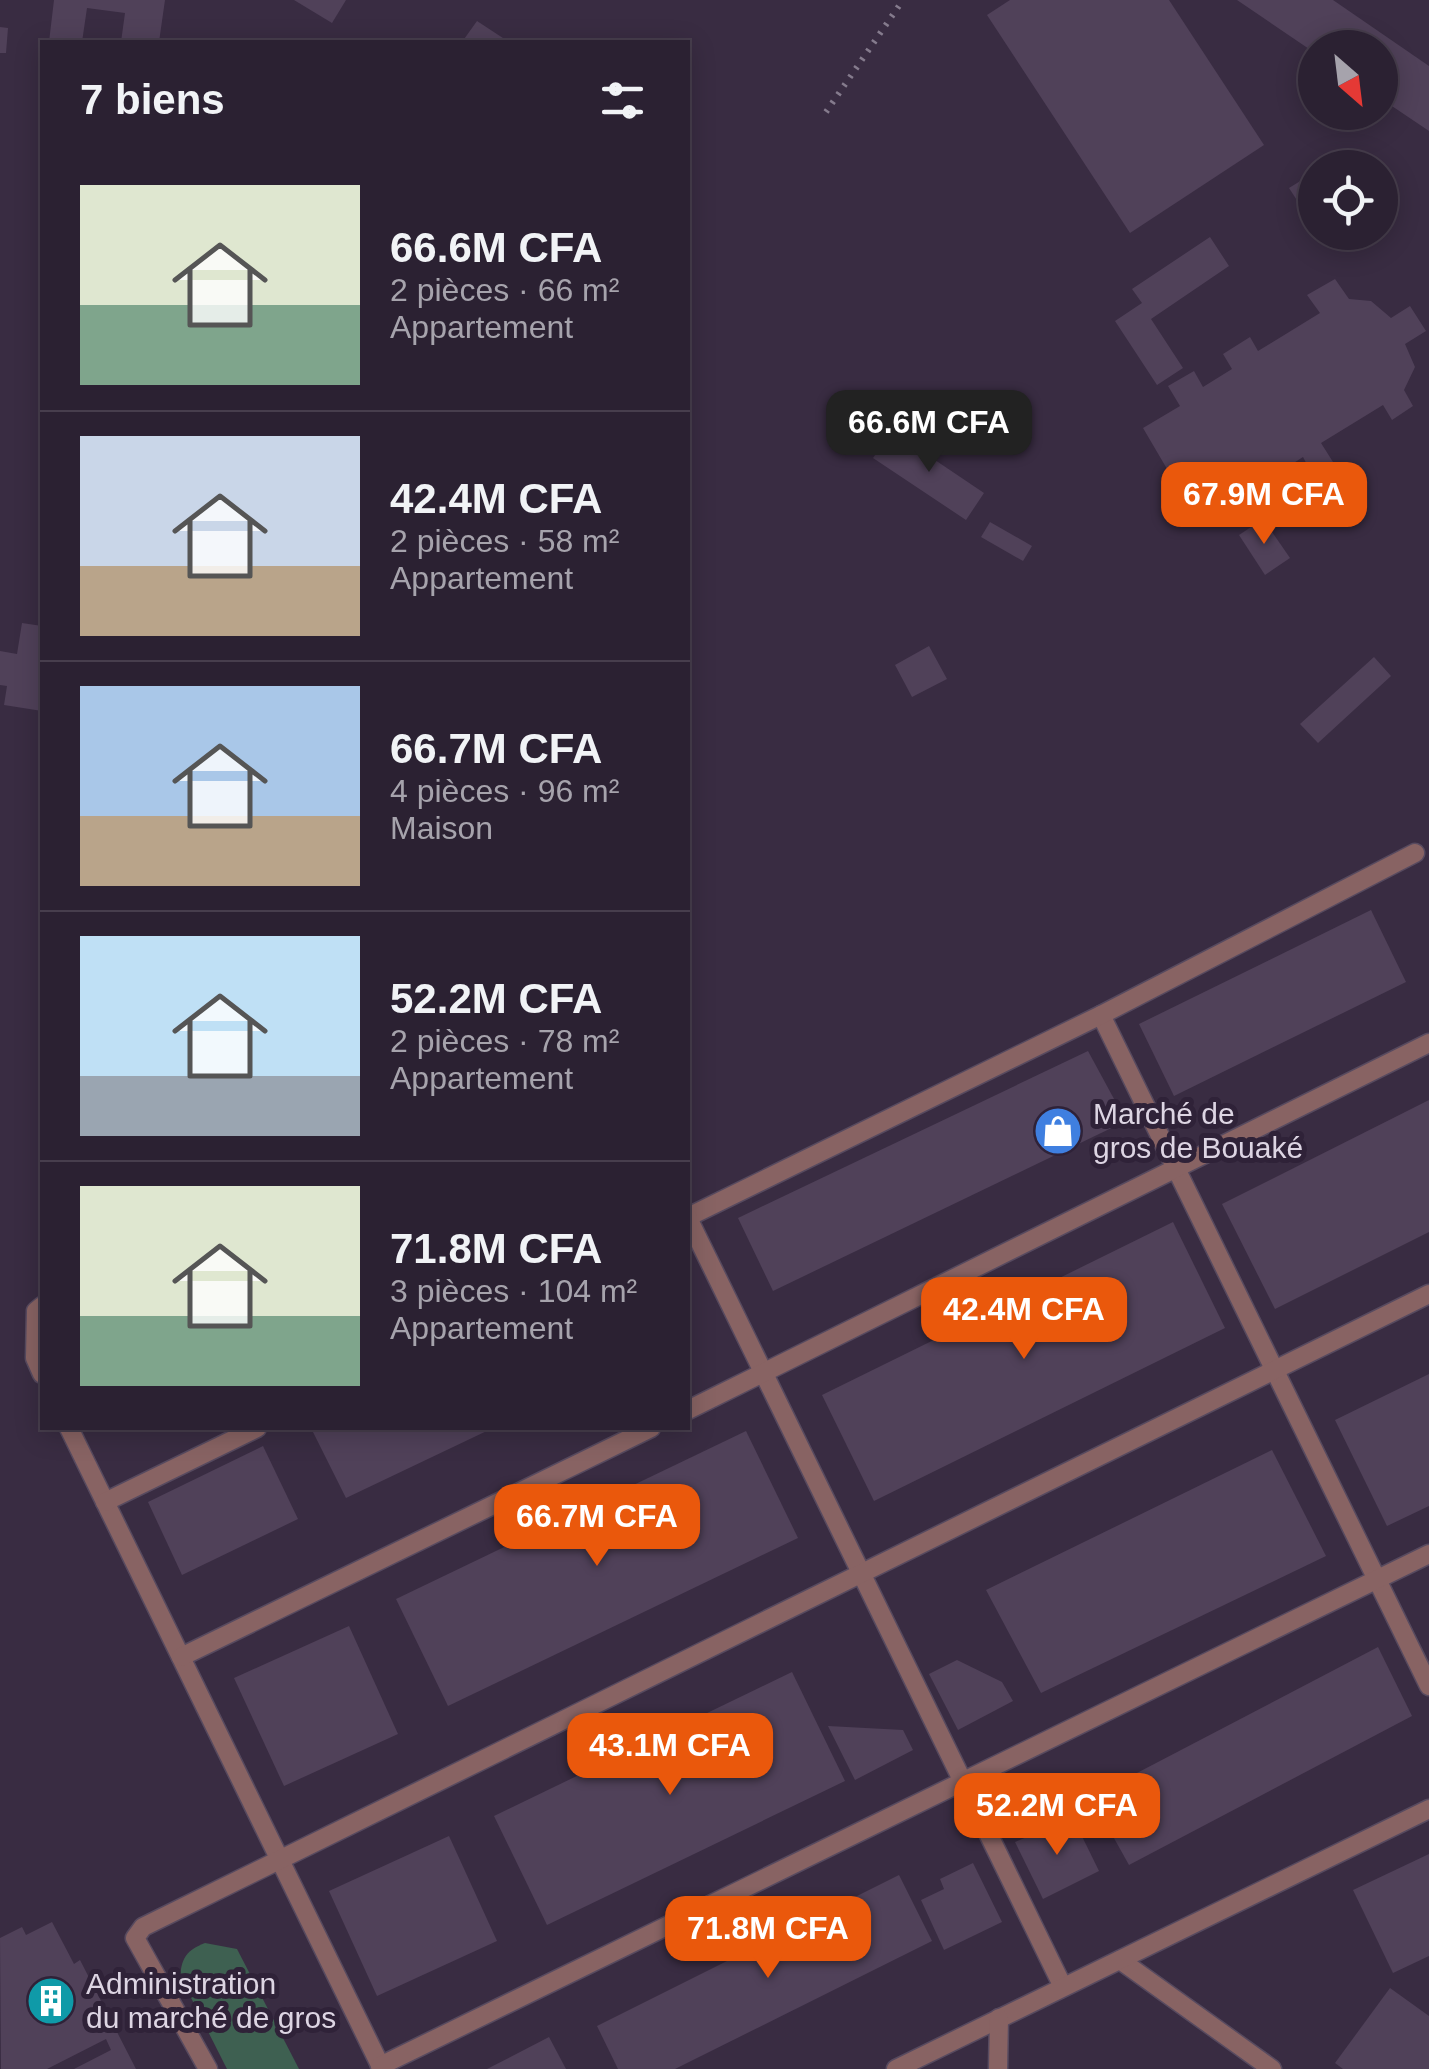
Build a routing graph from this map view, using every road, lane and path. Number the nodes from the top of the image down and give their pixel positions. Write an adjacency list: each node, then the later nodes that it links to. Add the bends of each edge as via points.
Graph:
1 (903, 0): 2 (path)
2 (826, 112)
3 (1415, 853): 4 (lane)
4 (1101, 1015): 6 (lane); 7 (lane)
5 (1429, 1043): 6 (lane)
6 (1177, 1170): 12 (lane); 13 (lane)
7 (690, 1216)
8 (690, 1221): 13 (lane)
9 (1429, 1294): 12 (lane)
10 (40, 1308): 11 (lane, via 34,1358)
11 (40, 1370)
12 (1275, 1372): 20 (lane); 21 (lane)
13 (763, 1373): 14 (lane); 20 (lane)
14 (690, 1409)
15 (69, 1430): 18 (lane)
16 (253, 1430): 18 (lane)
17 (647, 1430): 22 (lane)
18 (105, 1502): 22 (lane)
19 (1429, 1554): 21 (lane)
20 (862, 1574): 24 (lane); 26 (lane)
21 (1376, 1579): 23 (lane); 24 (lane)
22 (181, 1657): 26 (lane)
23 (1429, 1686)
24 (963, 1781): 28 (lane); 30 (lane)
25 (1429, 1809): 27 (lane)
26 (279, 1858): 30 (lane); 31 (lane, via 136,1932)
27 (1120, 1960): 28 (lane); 34 (lane)
28 (1064, 1987): 29 (lane)
29 (999, 2018): 32 (lane); 33 (lane)
30 (381, 2067)
31 (208, 2069)
32 (896, 2069)
33 (998, 2069)
34 (1272, 2069)

